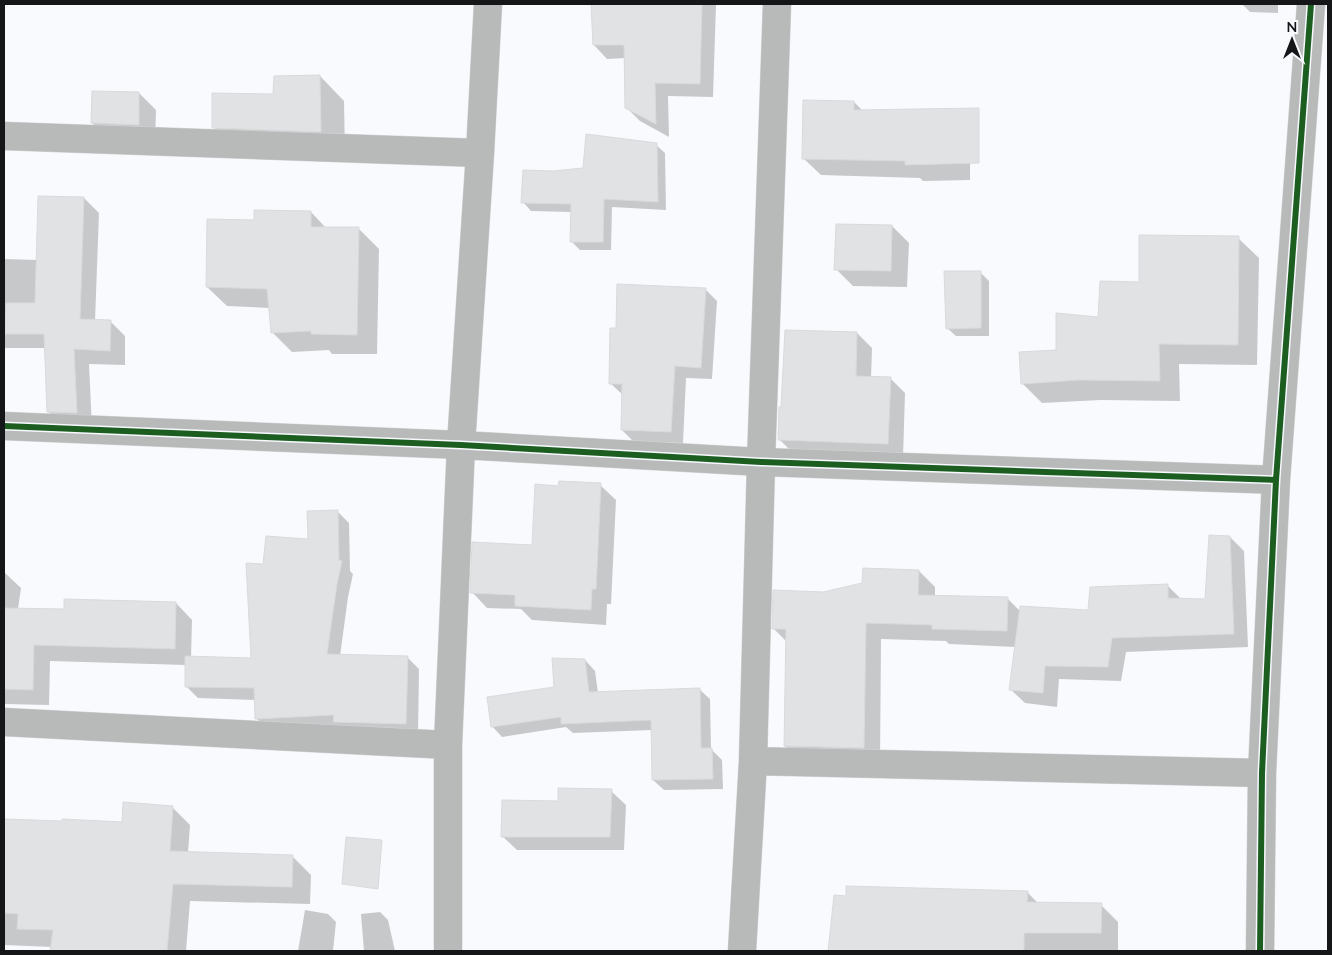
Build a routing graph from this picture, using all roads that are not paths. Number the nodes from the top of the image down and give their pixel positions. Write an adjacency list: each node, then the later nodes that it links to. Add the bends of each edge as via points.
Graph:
1 (488, 4): 5 (street)
2 (777, 4): 8 (street)
3 (1311, 4): 9 (street)
4 (4, 136): 5 (street)
5 (480, 153): 7 (street)
6 (4, 426): 7 (street)
7 (460, 445): 8 (street); 11 (street)
8 (761, 462): 9 (street); 12 (street)
9 (1276, 480): 13 (street)
10 (4, 722): 11 (street)
11 (448, 745): 14 (street)
12 (754, 761): 13 (street); 15 (street)
13 (1262, 773): 16 (street)
14 (448, 951)
15 (742, 951)
16 (1260, 951)

